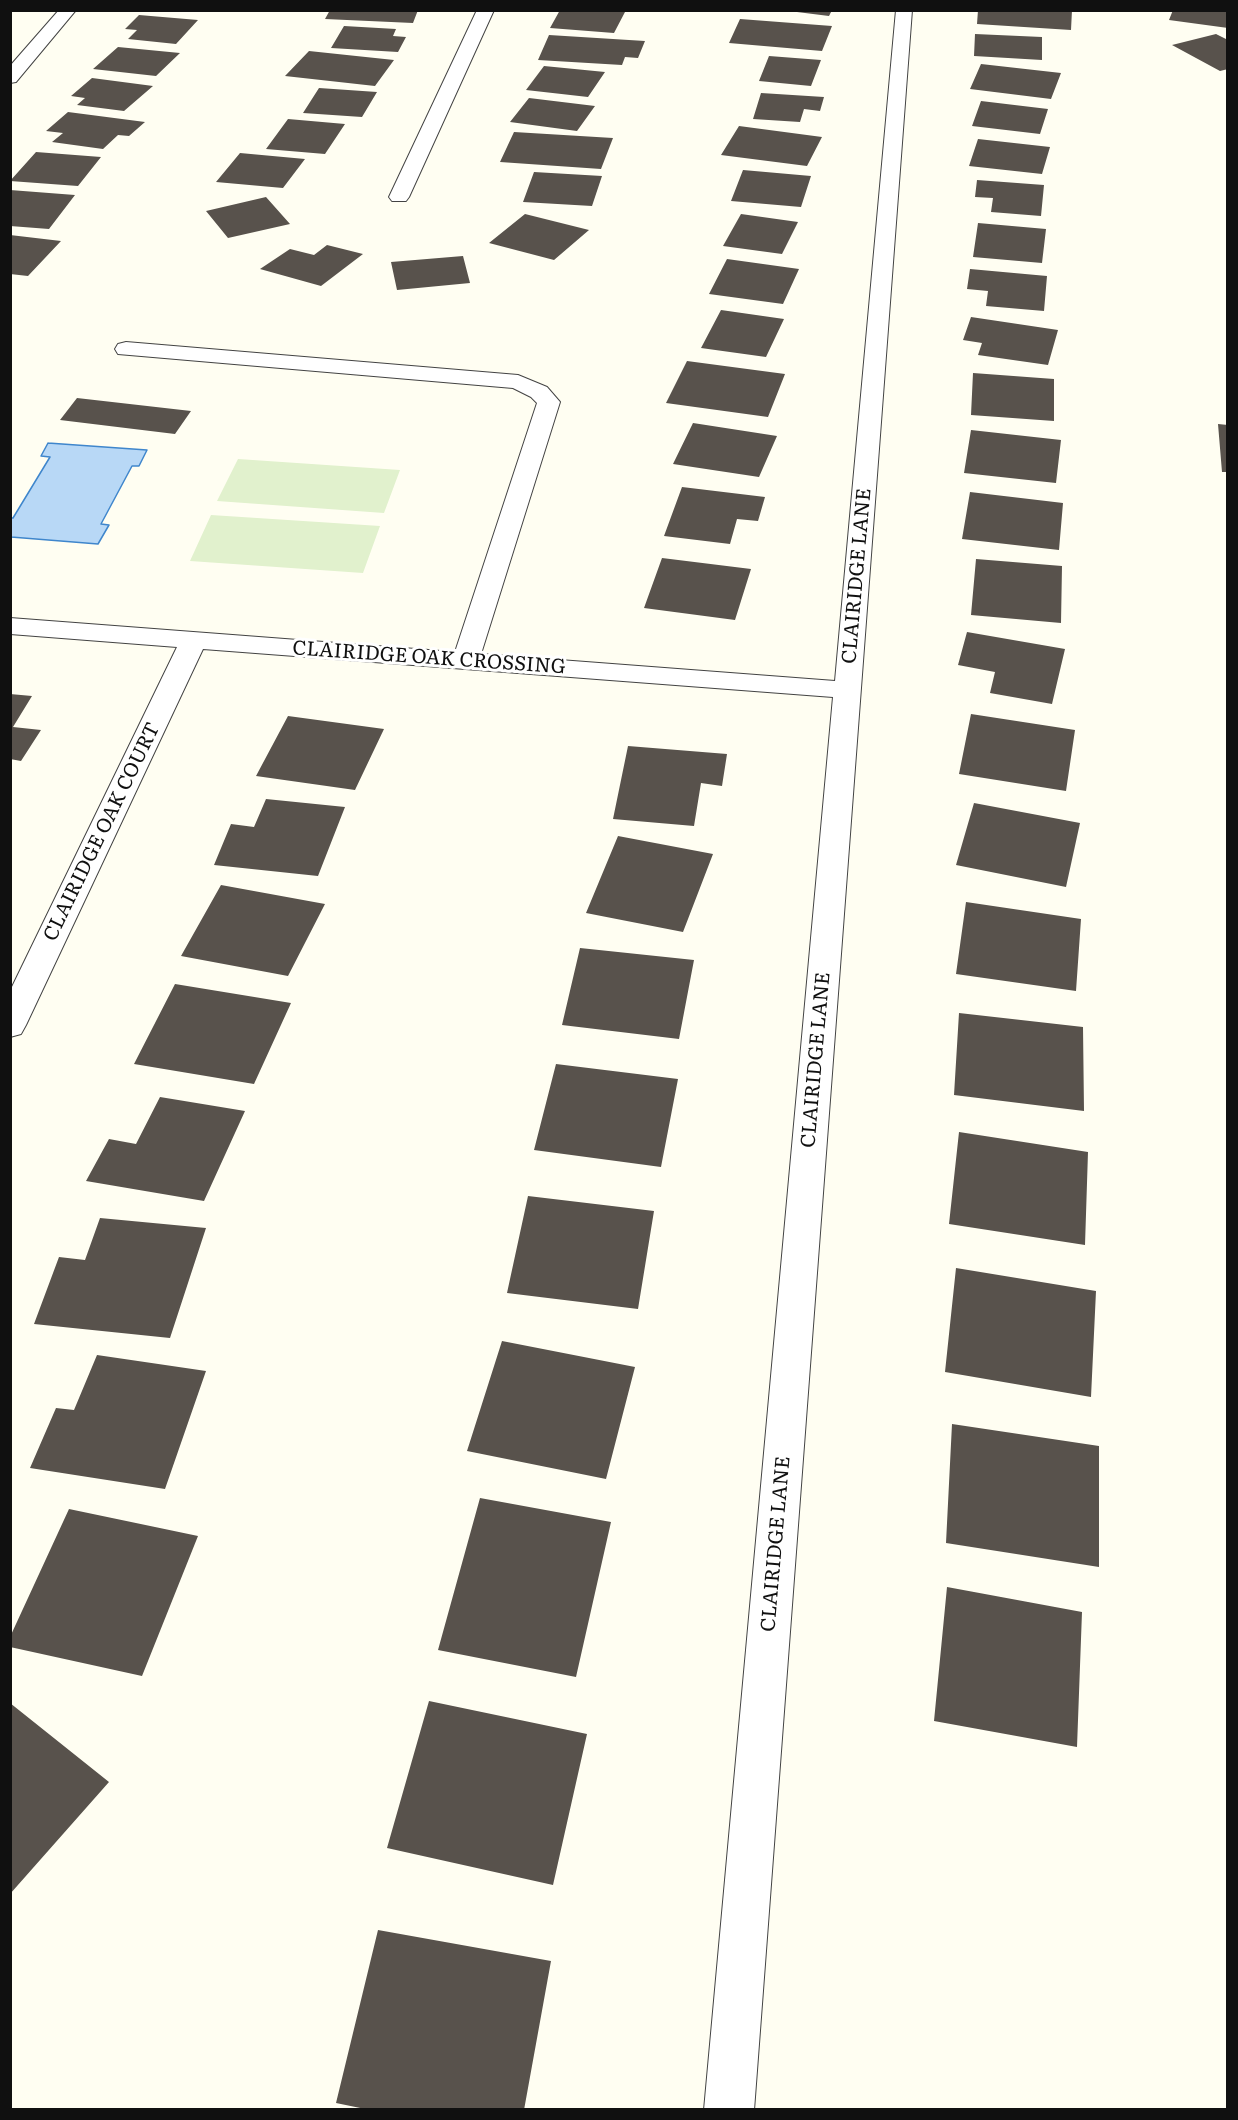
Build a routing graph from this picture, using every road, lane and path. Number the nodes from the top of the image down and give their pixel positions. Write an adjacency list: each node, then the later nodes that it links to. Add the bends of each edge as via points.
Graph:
1 (68, 10): 4 (street)
2 (486, 10): 5 (street)
3 (904, 10): 10 (street, CLAIRIDGE LANE)
4 (10, 78)
5 (399, 197)
6 (126, 350): 9 (street, via 518,382 539,392 549,402)
7 (10, 626): 8 (street, CLAIRIDGE OAK CROSSING)
8 (194, 640): 9 (street, CLAIRIDGE OAK CROSSING); 11 (street, CLAIRIDGE OAK COURT)
9 (465, 661): 10 (street, CLAIRIDGE OAK CROSSING)
10 (847, 690): 12 (street, CLAIRIDGE LANE)
11 (10, 1025)
12 (729, 2109)

